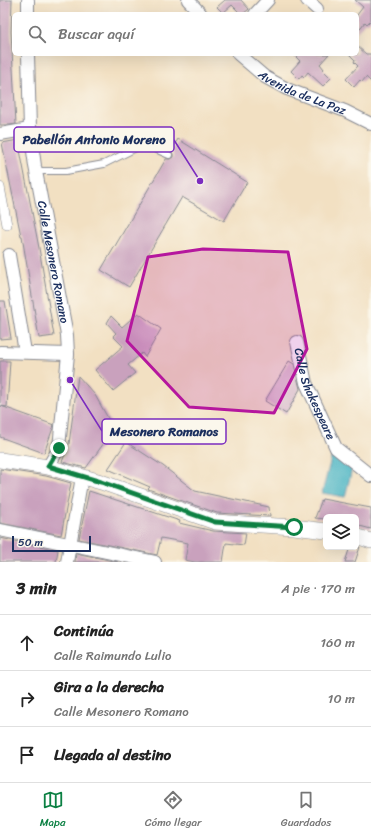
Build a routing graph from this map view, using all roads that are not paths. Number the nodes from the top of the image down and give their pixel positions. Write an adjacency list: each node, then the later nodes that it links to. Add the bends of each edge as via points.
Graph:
1 (28, 0): 6 (street)
2 (188, 0): 7 (street)
3 (268, 0): 8 (street)
4 (307, 0): 5 (street)
5 (317, 9)
6 (28, 12)
7 (198, 12)
8 (257, 12)
9 (28, 56): 12 (street, Calle Mesonero Romano)
10 (240, 56): 11 (street, Avenida de La Paz, via 265,77 287,89)
11 (371, 124)
12 (30, 129): 13 (street); 15 (street, Calle Mesonero Romano)
13 (0, 134)
14 (169, 155): 15 (lane, via 144,144 104,164 66,171)
15 (36, 171): 22 (street, Calle Mesonero Romano, via 67,335)
16 (0, 188): 17 (street)
17 (7, 225)
18 (9, 255): 21 (street)
19 (298, 342): 25 (street, Calle Shakespeare, via 306,383 336,448)
20 (0, 352): 21 (street)
21 (25, 352): 22 (street)
22 (68, 354): 24 (street, Calle Mesonero Romano, via 59,448)
23 (0, 460): 24 (street)
24 (48, 466): 26 (street)
25 (371, 476)
26 (82, 477): 28 (street, via 215,522); 31 (street)
27 (0, 530): 31 (street)
28 (323, 531)
29 (359, 537): 30 (street)
30 (371, 541)
31 (70, 544): 32 (street); 33 (street)
32 (67, 562)
33 (155, 562)

